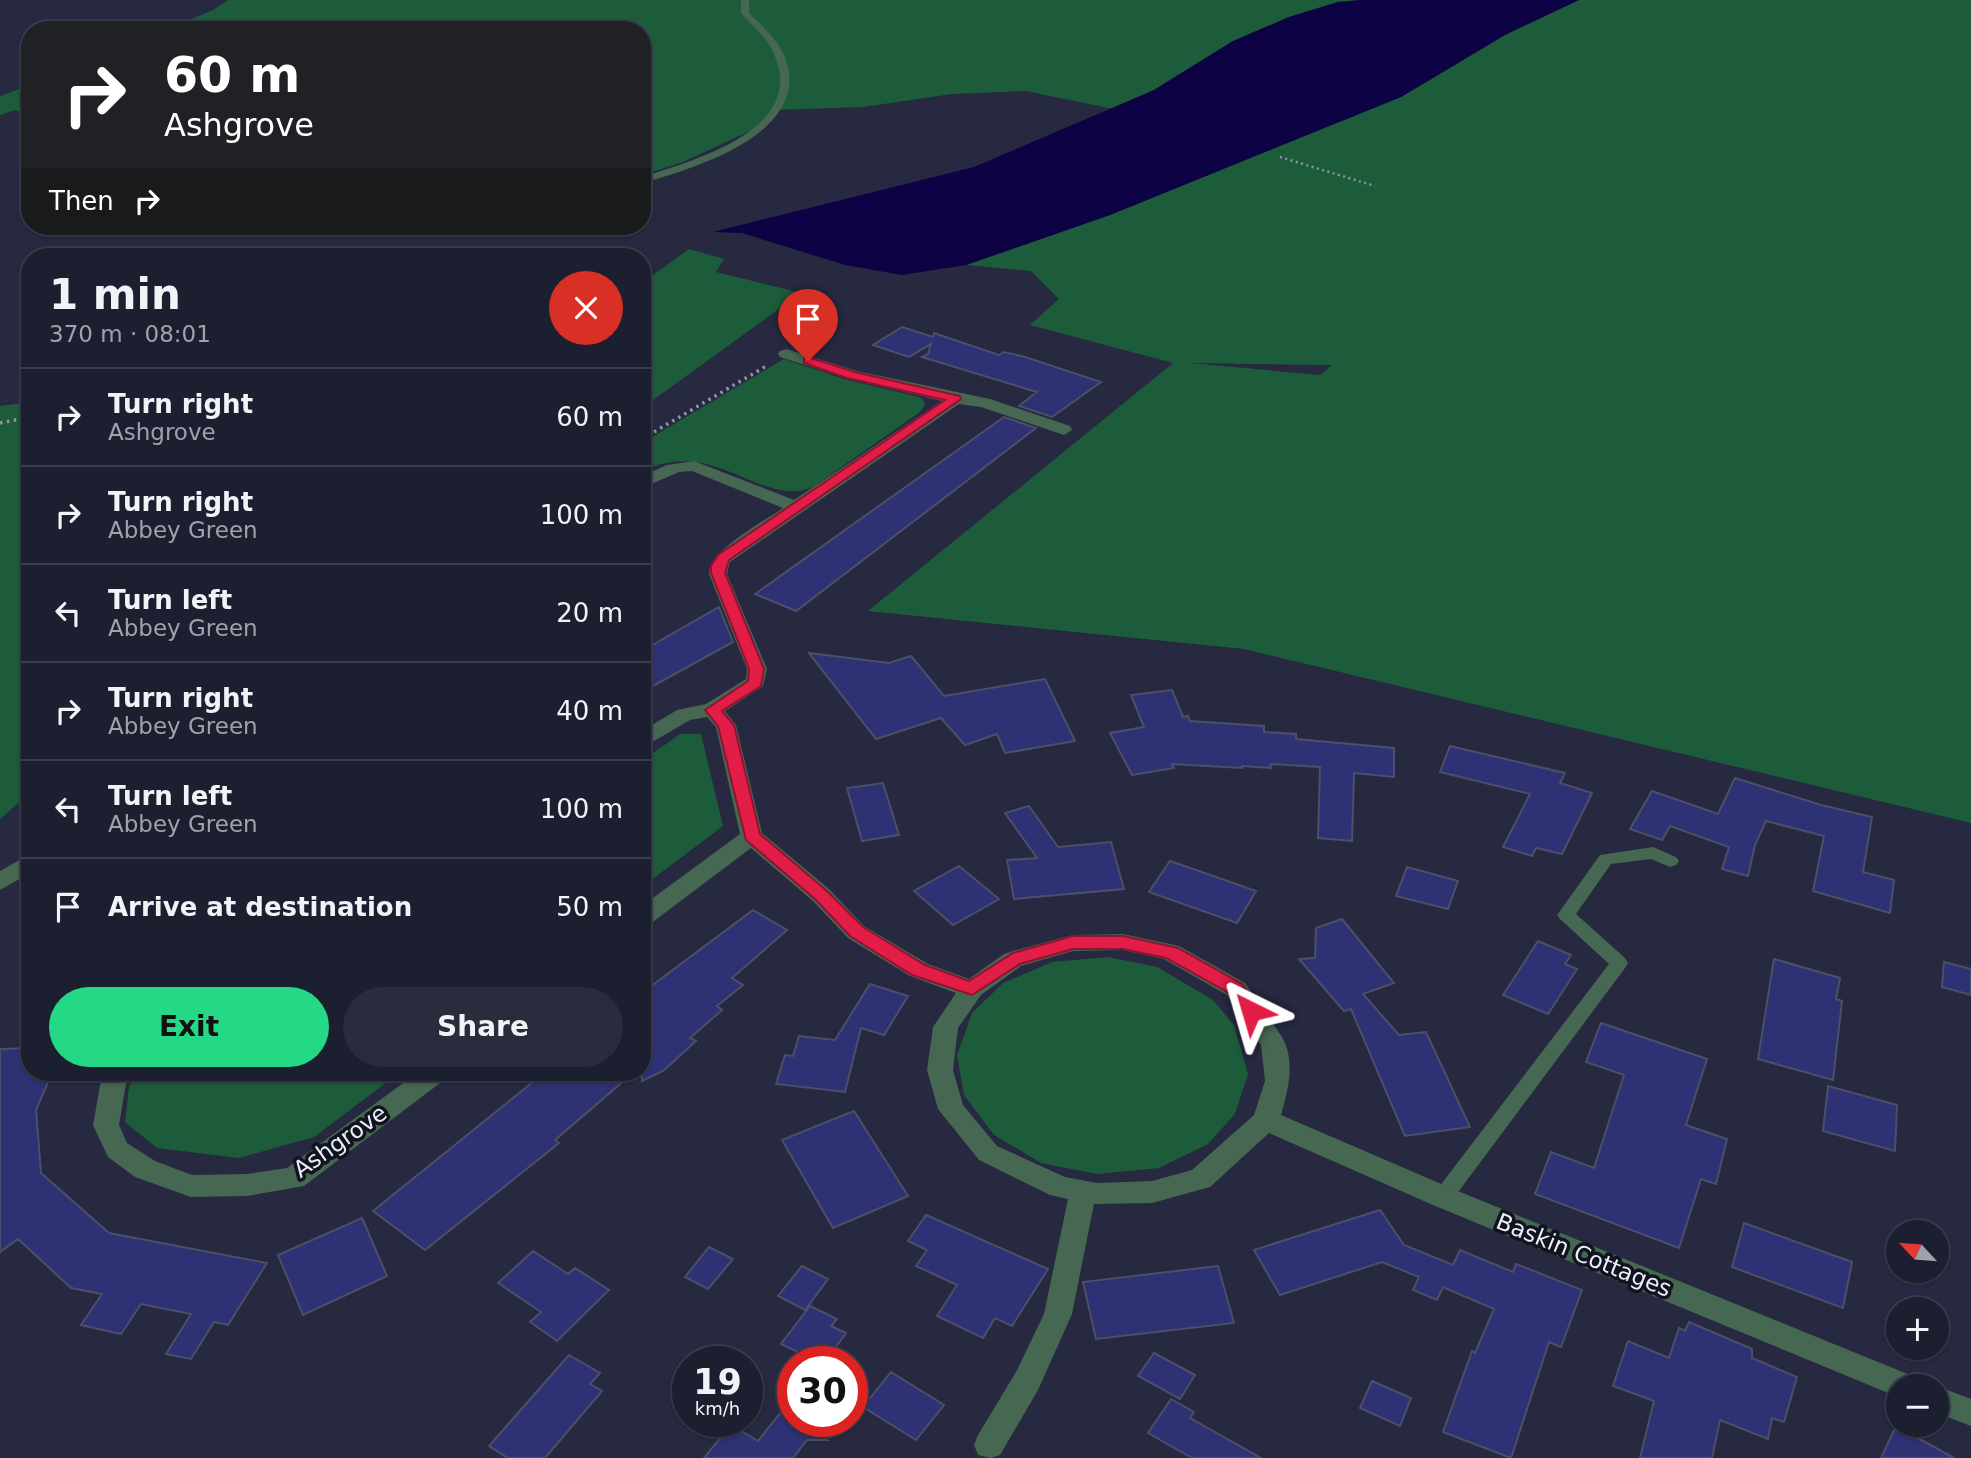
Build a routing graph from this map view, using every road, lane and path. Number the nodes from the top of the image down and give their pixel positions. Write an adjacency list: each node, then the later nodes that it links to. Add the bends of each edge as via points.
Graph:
1 (745, 0): 3 (lane, via 745,13 774,44 784,69 782,101 769,123 755,135)
2 (1280, 157): 4 (path)
3 (651, 177)
4 (1375, 186)
5 (786, 354): 6 (street); 10 (path)
6 (955, 399): 9 (street, via 984,403); 12 (street)
7 (21, 419): 8 (path)
8 (0, 423)
9 (1064, 429)
10 (651, 434)
11 (651, 478): 12 (street, via 670,468 694,466)
12 (796, 507): 13 (street, via 718,566 757,669 756,682)
13 (712, 710): 14 (street, via 684,714); 15 (street, via 726,725)
14 (651, 735)
15 (752, 836): 19 (street); 20 (street, via 856,932 919,970)
16 (1670, 861): 25 (lane, via 1653,853 1606,859 1566,915 1619,963)
17 (21, 868): 18 (street)
18 (0, 882)
19 (651, 911)
20 (972, 989): 23 (street, via 1013,960 1073,943 1123,942 1171,952 1236,989 1273,1044 1278,1081); 24 (street, via 946,1027 940,1070 951,1109 988,1153 1060,1187)
21 (114, 1081): 22 (street, Ashgrove, via 106,1125 117,1150 145,1169 191,1186 294,1178)
22 (424, 1081)
23 (1266, 1120): 24 (street, via 1200,1178 1152,1192); 25 (street, Baskin Cottages)
24 (1083, 1191): 29 (street, via 1058,1314 1027,1381)
25 (1443, 1197): 26 (street, Baskin Cottages)
26 (1886, 1379)
27 (1949, 1404): 28 (street)
28 (1971, 1413)
29 (989, 1445)

